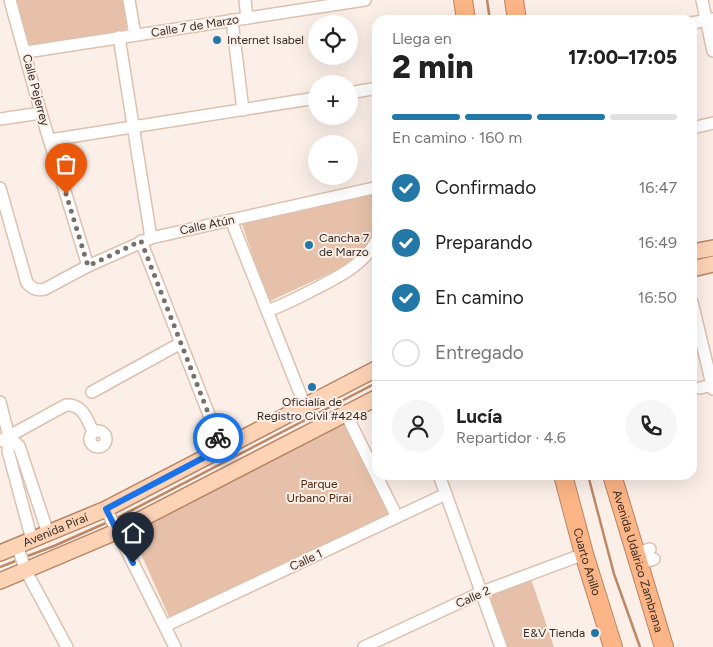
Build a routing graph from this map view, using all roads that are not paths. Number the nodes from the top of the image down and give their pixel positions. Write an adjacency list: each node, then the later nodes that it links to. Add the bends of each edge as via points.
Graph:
1 (10, 0): 17 (street, Calle Pejerrey)
2 (129, 0): 14 (street)
3 (244, 0): 10 (street)
4 (365, 0): 10 (street, Calle 7 de Marzo)
5 (463, 0): 8 (highway)
6 (514, 0): 9 (highway)
7 (702, 0): 11 (street)
8 (465, 15)
9 (516, 15)
10 (247, 18): 12 (street, Calle 7 de Marzo)
11 (710, 19): 13 (street); 16 (street)
12 (232, 20): 14 (street, Calle 7 de Marzo); 21 (street)
13 (697, 22)
14 (135, 35): 15 (street, Calle 7 de Marzo)
15 (120, 37): 17 (street, Calle 7 de Marzo); 25 (street)
16 (713, 51)
17 (26, 52): 22 (street, Calle Pejerrey)
18 (372, 92): 19 (street)
19 (358, 93)
20 (308, 99): 21 (street)
21 (243, 110): 25 (street)
22 (42, 113): 23 (street); 27 (street, Calle Pejerrey)
23 (0, 119)
24 (713, 123): 26 (street)
25 (134, 127): 27 (street); 31 (street)
26 (697, 127)
27 (50, 140): 36 (street, Calle Pejerrey)
28 (0, 188): 36 (street, Calle Atún, via 27,283 33,289 45,289)
29 (372, 188): 30 (street, Calle Atún)
30 (231, 220): 31 (street, Calle Atún); 38 (street)
31 (146, 239): 36 (street, Calle Atún); 40 (street)
32 (372, 247): 38 (street, via 361,261 338,277)
33 (713, 248): 34 (main road)
34 (697, 251)
35 (713, 264): 37 (main road)
36 (88, 266)
37 (697, 268)
38 (267, 311): 47 (street)
39 (697, 323): 42 (street)
40 (181, 343): 44 (street); 51 (street)
41 (372, 371): 47 (main road, Avenida Piraí)
42 (712, 387): 43 (street)
43 (700, 388)
44 (92, 392)
45 (372, 400): 48 (main road, Avenida Piraí)
46 (0, 402): 50 (street)
47 (305, 406): 51 (main road, Avenida Piraí)
48 (346, 414): 52 (street); 60 (main road, Avenida Piraí)
49 (94, 432): 50 (street, via 82,410 72,404)
50 (4, 439): 61 (street, via 18,446); 62 (street)
51 (222, 448): 58 (main road, Avenida Piraí)
52 (372, 467)
53 (379, 480): 59 (street)
54 (441, 480): 57 (street)
55 (563, 480): 65 (highway, Cuarto Anillo)
56 (614, 480): 75 (highway, Avenida Udalrico Zambrana, via 645,556)
57 (446, 494): 59 (street, Calle 1); 68 (street)
58 (108, 511): 60 (street); 61 (main road, Avenida Piraí)
59 (397, 517): 69 (street, Calle 1)
60 (116, 528): 66 (main road, Avenida Piraí); 69 (street)
61 (48, 533): 62 (main road, Avenida Piraí)
62 (32, 540): 63 (main road, Avenida Piraí)
63 (18, 549): 64 (main road, Avenida Piraí); 66 (street)
64 (0, 553)
65 (584, 554): 68 (street, Calle 2); 74 (highway, Cuarto Anillo)
66 (25, 568): 67 (main road, Avenida Piraí); 70 (street)
67 (0, 581)
68 (482, 592): 72 (street, Calle 2); 73 (street)
69 (165, 626): 71 (street)
70 (66, 647)
71 (175, 647)
72 (364, 647)
73 (501, 647)
74 (613, 647)
75 (664, 647)

